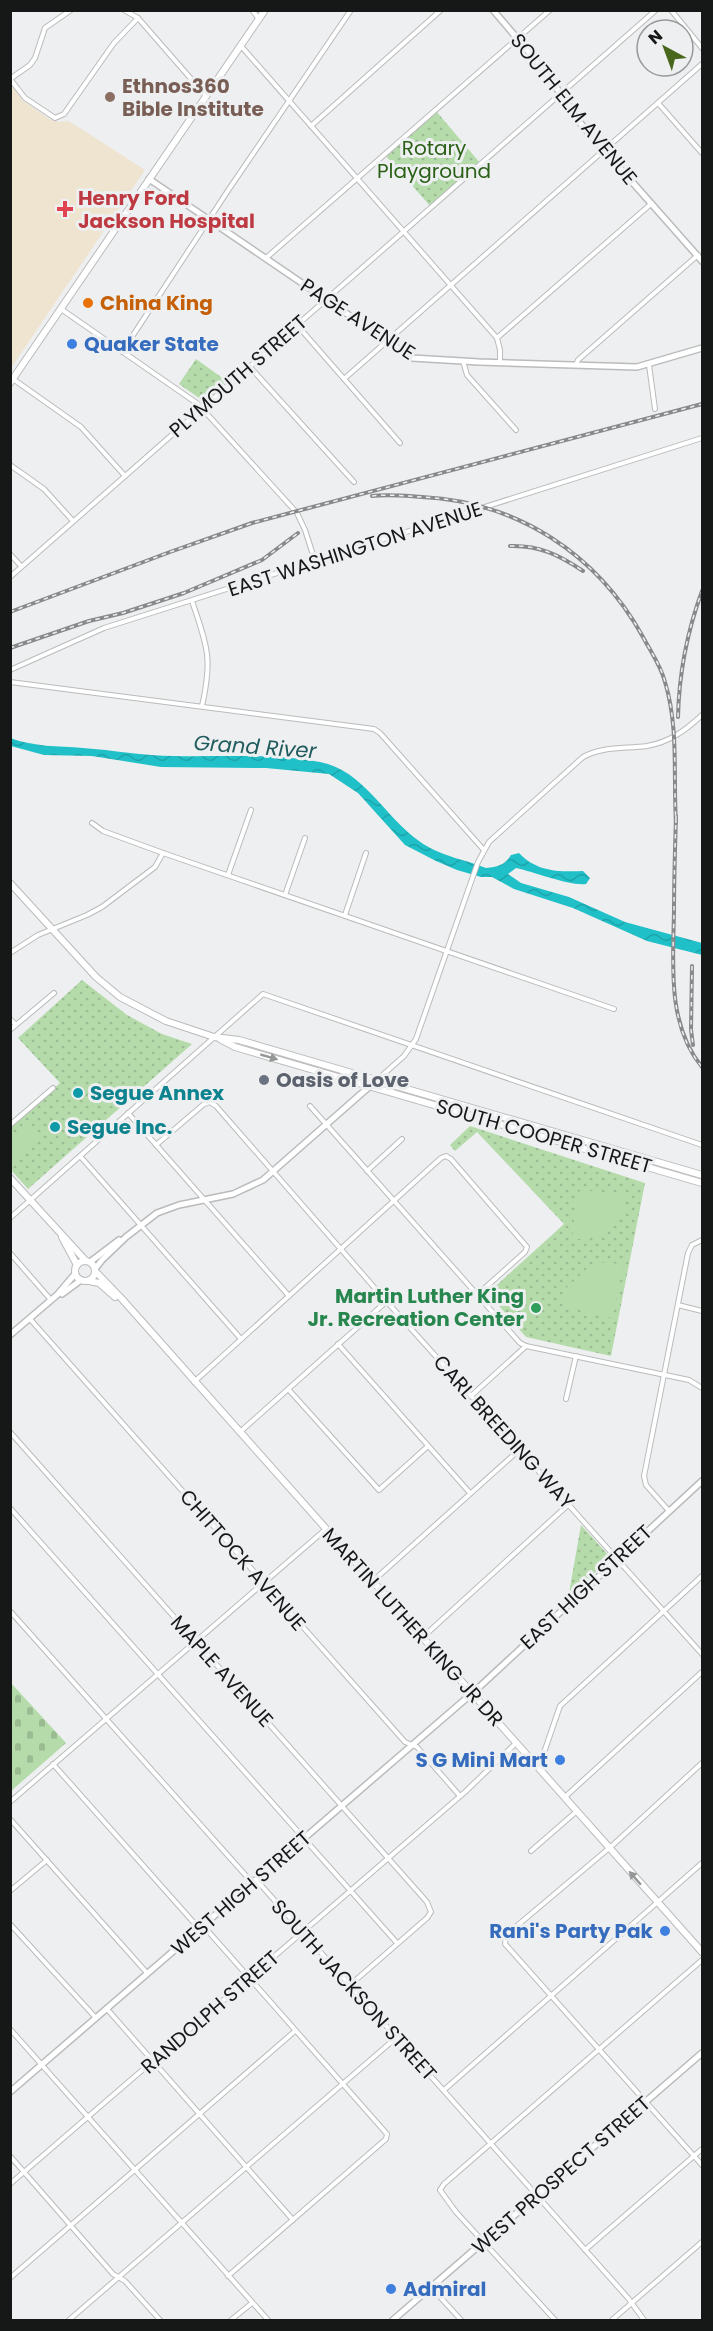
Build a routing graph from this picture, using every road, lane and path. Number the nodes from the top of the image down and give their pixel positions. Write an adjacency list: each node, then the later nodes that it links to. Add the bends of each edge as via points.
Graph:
1 (71, 10): 17 (street, via 45,28 35,58)
2 (124, 10): 11 (street)
3 (252, 10): 12 (street)
4 (265, 10): 12 (main road)
5 (351, 10): 20 (street)
6 (441, 10): 22 (street)
7 (493, 10): 13 (street, SOUTH ELM AVENUE)
8 (550, 10): 13 (street)
9 (656, 10): 18 (street, PLYMOUTH STREET)
10 (671, 10): 15 (street)
11 (138, 18): 17 (street, via 114,43 59,117 52,117 25,98); 19 (street)
12 (259, 20): 14 (main road)
13 (518, 39): 18 (street, SOUTH ELM AVENUE); 26 (street)
14 (241, 46): 19 (main road); 20 (street)
15 (702, 48)
16 (702, 64): 21 (street)
17 (10, 79)
18 (561, 94): 23 (street, SOUTH ELM AVENUE); 29 (street, PLYMOUTH STREET)
19 (207, 96): 25 (main road)
20 (289, 102): 22 (street); 28 (street)
21 (658, 103): 23 (street); 24 (street)
22 (311, 126): 26 (street)
23 (604, 150): 27 (street, SOUTH ELM AVENUE); 33 (street)
24 (702, 153)
25 (149, 179): 28 (street, PAGE AVENUE); 35 (main road)
26 (357, 179): 29 (street); 31 (street)
27 (652, 203): 30 (street, SOUTH ELM AVENUE); 37 (street)
28 (209, 220): 31 (street, PAGE AVENUE); 40 (street)
29 (403, 232): 33 (street); 34 (street, PLYMOUTH STREET)
30 (698, 255): 32 (street, SOUTH ELM AVENUE); 43 (street)
31 (266, 259): 34 (street, PAGE AVENUE)
32 (702, 261)
33 (449, 285): 37 (street); 38 (street)
34 (326, 300): 36 (street, PLYMOUTH STREET); 38 (street, PAGE AVENUE)
35 (61, 309): 40 (street); 47 (main road)
36 (297, 325): 45 (street, PLYMOUTH STREET); 46 (street)
37 (497, 338): 42 (street)
38 (386, 342): 41 (street, PAGE AVENUE, via 416,359); 46 (street)
39 (702, 348): 44 (street, PAGE AVENUE)
40 (122, 352): 48 (street)
41 (463, 361): 42 (street, PAGE AVENUE); 50 (street, via 467,375)
42 (500, 363): 43 (street, PAGE AVENUE)
43 (576, 365): 44 (street, PAGE AVENUE)
44 (649, 365): 49 (street)
45 (250, 367): 48 (street, PLYMOUTH STREET); 55 (street)
46 (344, 378): 52 (street)
47 (11, 380): 54 (street, via 81,427)
48 (202, 408): 54 (street, PLYMOUTH STREET); 58 (street, via 297,513)
49 (655, 409)
50 (516, 430)
51 (702, 438): 58 (street, EAST WASHINGTON AVENUE)
52 (400, 443)
53 (10, 465): 56 (street, via 44,489)
54 (125, 476): 56 (street, PLYMOUTH STREET)
55 (354, 482)
56 (73, 521): 59 (street, PLYMOUTH STREET)
57 (10, 554): 59 (street)
58 (315, 561): 61 (street, EAST WASHINGTON AVENUE)
59 (21, 566): 60 (street, PLYMOUTH STREET)
60 (10, 577)
61 (192, 601): 62 (street, EAST WASHINGTON AVENUE, via 93,632); 64 (street, via 209,659)
62 (10, 670)
63 (10, 682): 64 (street)
64 (202, 706): 69 (street, via 377,730)
65 (702, 715): 69 (street, via 678,735 660,743 599,751 583,757)
66 (251, 810): 72 (street)
67 (92, 823): 70 (street, via 103,831)
68 (305, 838): 74 (street)
69 (483, 849): 77 (street)
70 (163, 853): 72 (street); 76 (street, via 155,867 113,900)
71 (366, 853): 75 (street)
72 (228, 875): 74 (street)
73 (10, 883): 76 (main road, SOUTH COOPER STREET)
74 (285, 894): 75 (street)
75 (345, 915): 77 (street)
76 (52, 929): 78 (street); 84 (main road, SOUTH COOPER STREET, via 86,968 120,997 166,1021)
77 (447, 951): 80 (street); 85 (street)
78 (10, 953)
79 (54, 993): 82 (street)
80 (614, 1008)
81 (10, 1019): 82 (street)
82 (16, 1025): 83 (street)
83 (10, 1030)
84 (214, 1036): 85 (street, via 263,994); 86 (main road, SOUTH COOPER STREET); 87 (main road, SOUTH COOPER STREET, one-way to 87, via 235,1047); 90 (street)
85 (413, 1045): 86 (street); 95 (street)
86 (377, 1080): 87 (main road); 99 (main road, SOUTH COOPER STREET)
87 (370, 1086): 92 (street); 101 (main road, SOUTH COOPER STREET)
88 (54, 1088): 91 (street)
89 (310, 1106): 92 (street)
90 (128, 1113): 94 (street); 96 (street)
91 (10, 1125)
92 (327, 1125): 97 (street); 98 (street)
93 (402, 1139): 97 (street)
94 (156, 1145): 98 (street, CARL BREEDING WAY, via 210,1102); 103 (street)
95 (702, 1145)
96 (80, 1156): 102 (street); 106 (street)
97 (367, 1171): 104 (street)
98 (274, 1172): 103 (street, via 245,1190); 110 (street, CARL BREEDING WAY)
99 (702, 1175)
100 (10, 1178): 102 (main road)
101 (702, 1183)
102 (30, 1200): 105 (street); 107 (main road)
103 (204, 1200): 106 (street, via 163,1210); 120 (street)
104 (394, 1201): 110 (street); 119 (street); 119 (street, via 446,1156 526,1243 527,1248)
105 (10, 1218)
106 (140, 1225): 108 (street); 128 (street)
107 (58, 1231): 112 (main road); 113 (main road)
108 (126, 1237): 112 (street); 114 (street)
109 (702, 1240): 124 (street, via 690,1246)
110 (341, 1249): 120 (street); 122 (street, CARL BREEDING WAY)
111 (10, 1253): 121 (street)
112 (88, 1262): 113 (main road); 114 (main road)
113 (76, 1265): 115 (main road)
114 (95, 1271): 117 (main road); 123 (main road, MARTIN LUTHER KING JR DR)
115 (75, 1274): 116 (main road); 118 (street)
116 (81, 1280): 117 (main road); 118 (street)
117 (89, 1281): 123 (main road, MARTIN LUTHER KING JR DR, via 99,1283)
118 (57, 1295): 121 (street)
119 (477, 1295): 130 (street)
120 (289, 1296): 128 (street)
121 (51, 1300): 126 (street)
122 (387, 1301): 129 (street); 136 (street, CARL BREEDING WAY)
123 (123, 1302): 133 (main road, MARTIN LUTHER KING JR DR)
124 (678, 1305): 125 (street); 132 (street)
125 (702, 1311)
126 (30, 1319): 127 (street); 151 (street, CHITTOCK AVENUE)
127 (10, 1335)
128 (241, 1339): 133 (street)
129 (338, 1344): 135 (street); 140 (street)
130 (526, 1346): 131 (street); 136 (street)
131 (576, 1356): 132 (street); 137 (street)
132 (664, 1374): 134 (street, via 695,1382); 146 (street, via 644,1476 646,1485)
133 (194, 1382): 139 (main road, MARTIN LUTHER KING JR DR)
134 (702, 1388)
135 (289, 1390): 139 (street); 140 (street, via 379,1490)
136 (471, 1396): 141 (street, CARL BREEDING WAY)
137 (566, 1399)
138 (10, 1432): 155 (street, MAPLE AVENUE)
139 (240, 1433): 147 (main road, MARTIN LUTHER KING JR DR)
140 (428, 1446): 143 (street)
141 (519, 1449): 143 (street); 144 (street, CARL BREEDING WAY)
142 (702, 1480): 146 (street, EAST HIGH STREET)
143 (470, 1493): 150 (street)
144 (569, 1504): 148 (street, CARL BREEDING WAY); 154 (street)
145 (10, 1508): 158 (street)
146 (669, 1511): 148 (street, EAST HIGH STREET)
147 (326, 1529): 150 (main road, MARTIN LUTHER KING JR DR); 151 (street)
148 (617, 1558): 153 (street, CARL BREEDING WAY); 159 (street, EAST HIGH STREET)
149 (702, 1576): 153 (street)
150 (372, 1581): 154 (main road, MARTIN LUTHER KING JR DR)
151 (264, 1583): 155 (street); 162 (street, CHITTOCK AVENUE)
152 (10, 1611): 160 (street, SOUTH JACKSON STREET)
153 (664, 1611): 156 (street, CARL BREEDING WAY); 165 (street, via 560,1706)
154 (422, 1638): 159 (main road, MARTIN LUTHER KING JR DR)
155 (196, 1642): 158 (street); 169 (street, MAPLE AVENUE)
156 (702, 1654)
157 (702, 1672): 167 (street)
158 (158, 1674): 160 (street); 172 (street)
159 (471, 1693): 161 (main road, MARTIN LUTHER KING JR DR); 162 (street, WEST HIGH STREET)
160 (106, 1719): 164 (street); 178 (street, SOUTH JACKSON STREET)
161 (516, 1743): 165 (main road, MARTIN LUTHER KING JR DR); 166 (street, RANDOLPH STREET)
162 (411, 1745): 166 (street, CHITTOCK AVENUE); 169 (street, WEST HIGH STREET)
163 (702, 1763): 173 (street)
164 (53, 1764): 168 (street); 183 (street)
165 (538, 1768): 167 (main road, MARTIN LUTHER KING JR DR)
166 (460, 1796): 175 (street, RANDOLPH STREET)
167 (565, 1798): 170 (main road, MARTIN LUTHER KING JR DR)
168 (10, 1802)
169 (341, 1806): 172 (street, WEST HIGH STREET); 175 (street, MAPLE AVENUE)
170 (577, 1811): 173 (main road, MARTIN LUTHER KING JR DR); 174 (street)
171 (10, 1819): 176 (street)
172 (304, 1838): 178 (street, WEST HIGH STREET); 180 (street)
173 (609, 1848): 181 (main road, MARTIN LUTHER KING JR DR, one-way to 173); 191 (street, via 504,1940)
174 (531, 1851)
175 (388, 1858): 180 (street, RANDOLPH STREET); 185 (street, MAPLE AVENUE, via 427,1902 431,1912)
176 (47, 1860): 179 (street); 188 (street)
177 (702, 1863): 181 (street)
178 (254, 1882): 183 (street, WEST HIGH STREET); 184 (street, SOUTH JACKSON STREET)
179 (10, 1891)
180 (350, 1891): 184 (street, RANDOLPH STREET); 185 (street)
181 (658, 1904): 186 (main road, MARTIN LUTHER KING JR DR); 191 (street)
182 (10, 1923): 193 (street)
183 (201, 1927): 188 (street, WEST HIGH STREET); 189 (street)
184 (303, 1932): 189 (street, RANDOLPH STREET); 190 (street, SOUTH JACKSON STREET)
185 (397, 1943): 190 (street)
186 (702, 1952)
187 (702, 1960): 197 (street)
188 (147, 1974): 192 (street, WEST HIGH STREET)
189 (249, 1978): 195 (street); 199 (street, RANDOLPH STREET)
190 (350, 1985): 196 (street, SOUTH JACKSON STREET)
191 (552, 1996): 197 (street); 202 (street)
192 (107, 2009): 193 (street, WEST HIGH STREET); 199 (street)
193 (96, 2018): 200 (street, WEST HIGH STREET)
194 (10, 2029): 200 (street)
195 (295, 2031): 201 (street); 205 (street)
196 (397, 2037): 201 (street); 202 (street, SOUTH JACKSON STREET)
197 (599, 2049): 204 (street); 207 (street)
198 (702, 2053): 204 (street, WEST PROSPECT STREET)
199 (153, 2062): 205 (street); 206 (street, RANDOLPH STREET)
200 (42, 2064): 203 (street, WEST HIGH STREET); 206 (street)
201 (342, 2083): 212 (street); 217 (street, via 387,2134 386,2139)
202 (444, 2090): 207 (street, SOUTH JACKSON STREET)
203 (10, 2092)
204 (646, 2102): 210 (street); 216 (street, WEST PROSPECT STREET)
205 (199, 2115): 212 (street); 213 (street)
206 (88, 2118): 213 (street); 214 (street, RANDOLPH STREET)
207 (490, 2142): 216 (street, SOUTH JACKSON STREET); 220 (street, via 441,2190)
208 (702, 2149): 210 (street)
209 (10, 2156): 214 (street)
210 (694, 2156): 211 (street); 222 (street)
211 (702, 2165)
212 (247, 2168): 217 (street); 218 (street)
213 (135, 2171): 218 (street); 219 (street)
214 (25, 2172): 215 (street, RANDOLPH STREET); 219 (street)
215 (10, 2184)
216 (538, 2195): 220 (street, WEST PROSPECT STREET); 222 (street, SOUTH JACKSON STREET)
217 (293, 2220): 223 (street)
218 (182, 2223): 223 (street); 224 (street)
219 (71, 2226): 224 (street); 225 (street)
220 (485, 2242): 226 (street, WEST PROSPECT STREET); 235 (street)
221 (702, 2242): 228 (street)
222 (585, 2250): 228 (street, SOUTH JACKSON STREET)
223 (228, 2276): 227 (street)
224 (119, 2277): 229 (street); 230 (street)
225 (10, 2278)
226 (431, 2287): 233 (street, WEST PROSPECT STREET); 234 (street)
227 (252, 2303): 231 (street); 232 (street)
228 (631, 2304): 236 (street); 237 (street, SOUTH JACKSON STREET)
229 (69, 2320)
230 (160, 2320)
231 (231, 2320)
232 (268, 2320)
233 (393, 2320)
234 (461, 2320)
235 (555, 2320)
236 (612, 2320)
237 (644, 2320)

